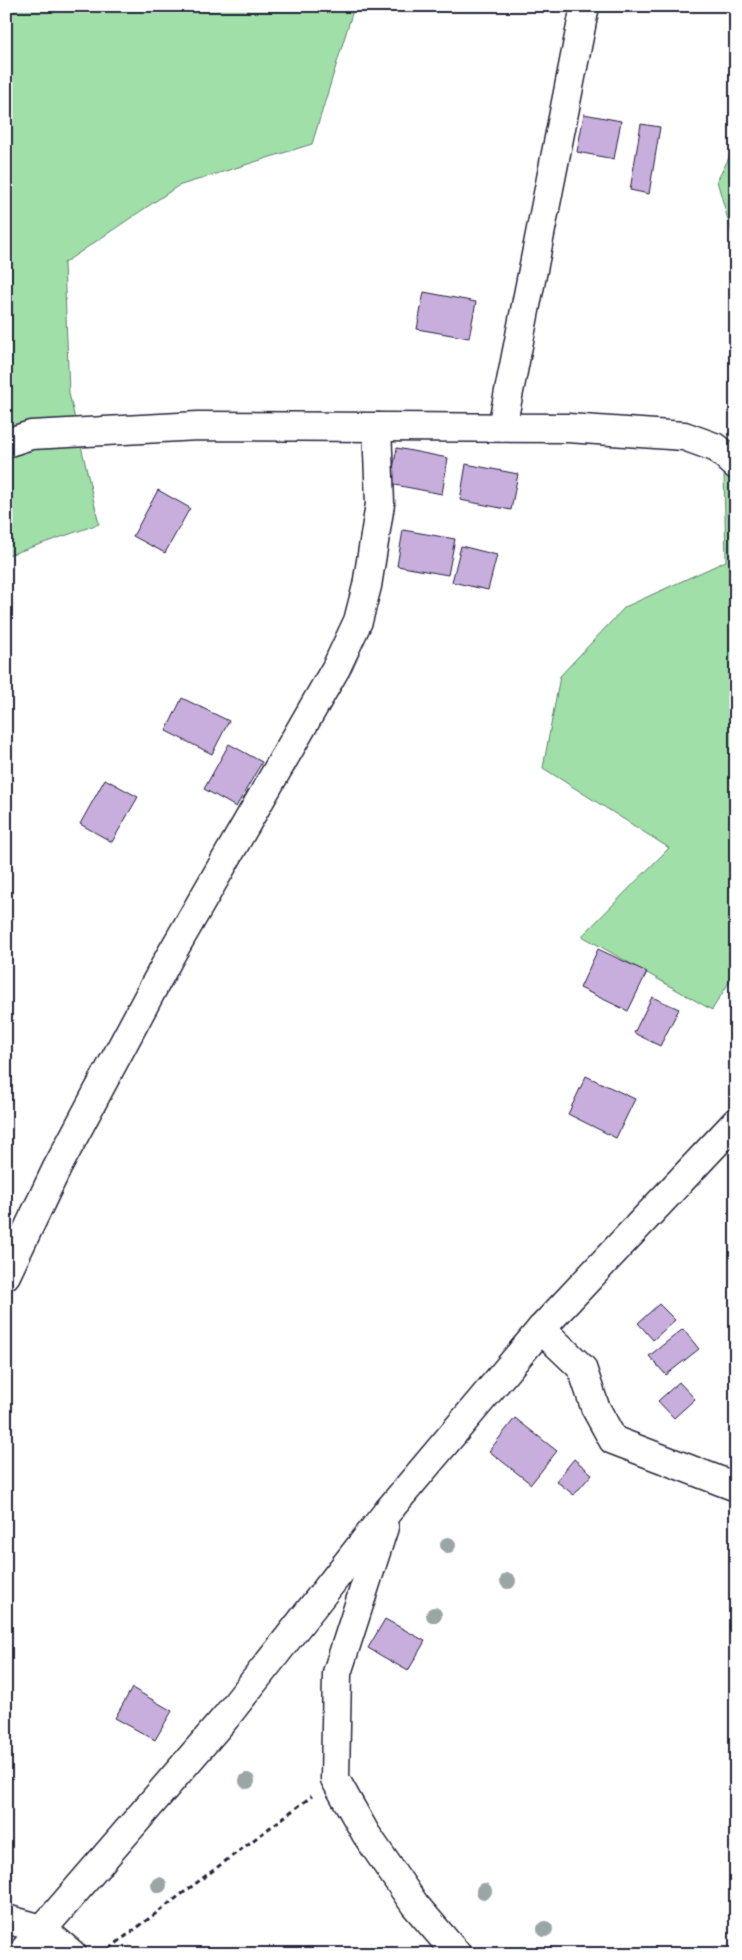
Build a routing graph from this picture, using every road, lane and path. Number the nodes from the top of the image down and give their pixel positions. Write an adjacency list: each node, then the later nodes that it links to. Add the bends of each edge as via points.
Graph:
1 (585, 6): 3 (street)
2 (377, 427): 3 (street); 4 (street, via 198,426 31,435); 7 (street, via 380,504 358,621 336,668 169,958 57,1168)
3 (502, 428): 5 (street, via 568,428 684,436 717,448)
4 (6, 443)
5 (736, 465)
6 (736, 1122): 8 (street)
7 (6, 1275)
8 (540, 1329): 9 (street, via 582,1368 595,1408 613,1440); 10 (street)
9 (736, 1487)
10 (388, 1511): 11 (street, via 337,1673); 13 (street, via 226,1717)
11 (335, 1779): 16 (path); 17 (street, via 366,1834 410,1897)
12 (6, 1919): 13 (street)
13 (42, 1929): 14 (street); 15 (street)
14 (21, 1954)
15 (72, 1954)
16 (102, 1954)
17 (457, 1954)

